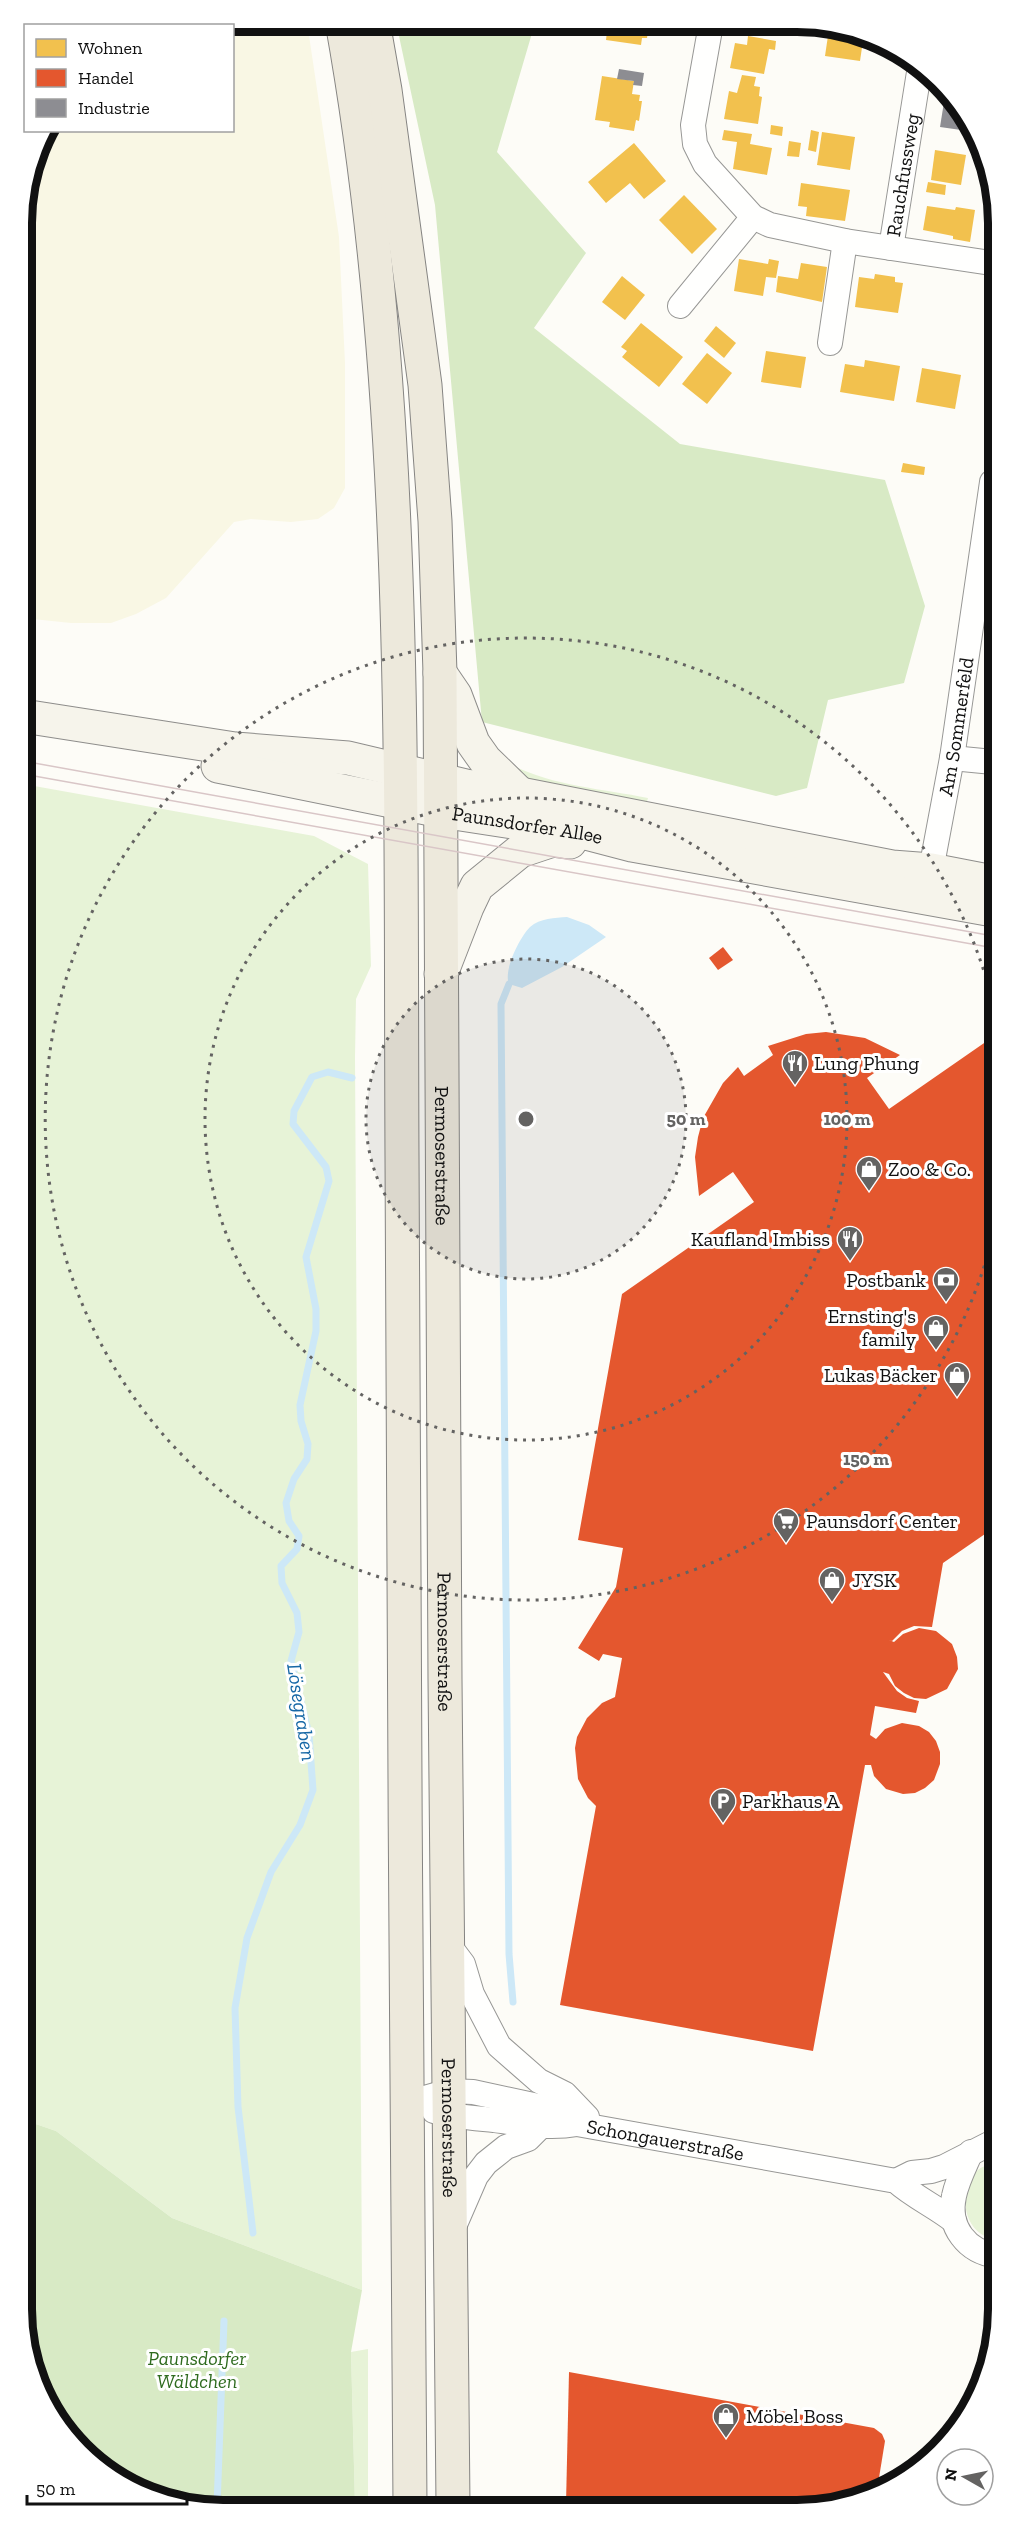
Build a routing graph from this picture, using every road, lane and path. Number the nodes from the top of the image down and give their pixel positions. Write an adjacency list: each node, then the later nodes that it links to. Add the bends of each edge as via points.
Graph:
1 (344, 32): 18 (main road, Permoserstraße, via 369,204 384,375 394,533)
2 (375, 32): 13 (main road, Permoserstraße, via 425,385)
3 (710, 32): 5 (street, via 693,125 695,144 705,164)
4 (918, 76): 7 (street, Rauchfussweg)
5 (753, 217): 6 (street, via 770,225); 9 (street)
6 (845, 241): 7 (street); 10 (street)
7 (891, 248): 8 (street)
8 (988, 262)
9 (680, 306)
10 (830, 344)
11 (988, 536): 12 (street, Am Sommerfeld)
12 (986, 560): 16 (street, Am Sommerfeld)
13 (441, 673): 19 (main road, via 455,695 473,743); 20 (main road, Permoserstraße)
14 (32, 718): 15 (main road, Paunsdorfer Allee)
15 (66, 724): 18 (main road, Paunsdorfer Allee, via 234,749 348,758); 21 (main road, Paunsdorfer Allee, via 108,741 161,754)
16 (952, 758): 17 (street); 24 (street, Am Sommerfeld)
17 (988, 761)
18 (399, 769): 20 (main road, Paunsdorfer Allee); 21 (main road, Permoserstraße)
19 (520, 794): 20 (main road, Paunsdorfer Allee, via 466,786); 24 (main road, Paunsdorfer Allee, via 892,867)
20 (441, 795): 21 (main road, Paunsdorfer Allee); 22 (main road, Paunsdorfer Allee); 26 (main road, Permoserstraße)
21 (399, 802): 28 (main road, Permoserstraße)
22 (632, 845): 24 (main road, Paunsdorfer Allee); 26 (main road, via 609,847 553,840 520,851 477,886)
23 (988, 882): 24 (main road, Paunsdorfer Allee)
24 (928, 884): 25 (main road, Paunsdorfer Allee)
25 (988, 908)
26 (441, 974): 27 (main road, Permoserstraße)
27 (448, 1944): 29 (main road, Permoserstraße); 31 (street, via 464,1964 472,1994 499,2046 539,2081 565,2094)
28 (407, 2103): 29 (street, Schongauerstraße); 38 (main road, Permoserstraße)
29 (449, 2103): 30 (street); 31 (street, Schongauerstraße, via 473,2092 561,2110); 36 (main road, Permoserstraße)
30 (541, 2126): 31 (street); 36 (street, via 528,2139 506,2147 486,2163 476,2176)
31 (587, 2126): 34 (street, Schongauerstraße)
32 (987, 2147): 34 (street, Schongauerstraße, via 944,2167 912,2173)
33 (987, 2149): 35 (street, Schongauerstraße, via 954,2193)
34 (896, 2181): 35 (street, Schongauerstraße, via 912,2196)
35 (954, 2221): 37 (street, Schongauerstraße, via 958,2234)
36 (450, 2234): 39 (main road, Permoserstraße)
37 (987, 2253)
38 (410, 2500)
39 (453, 2500)

